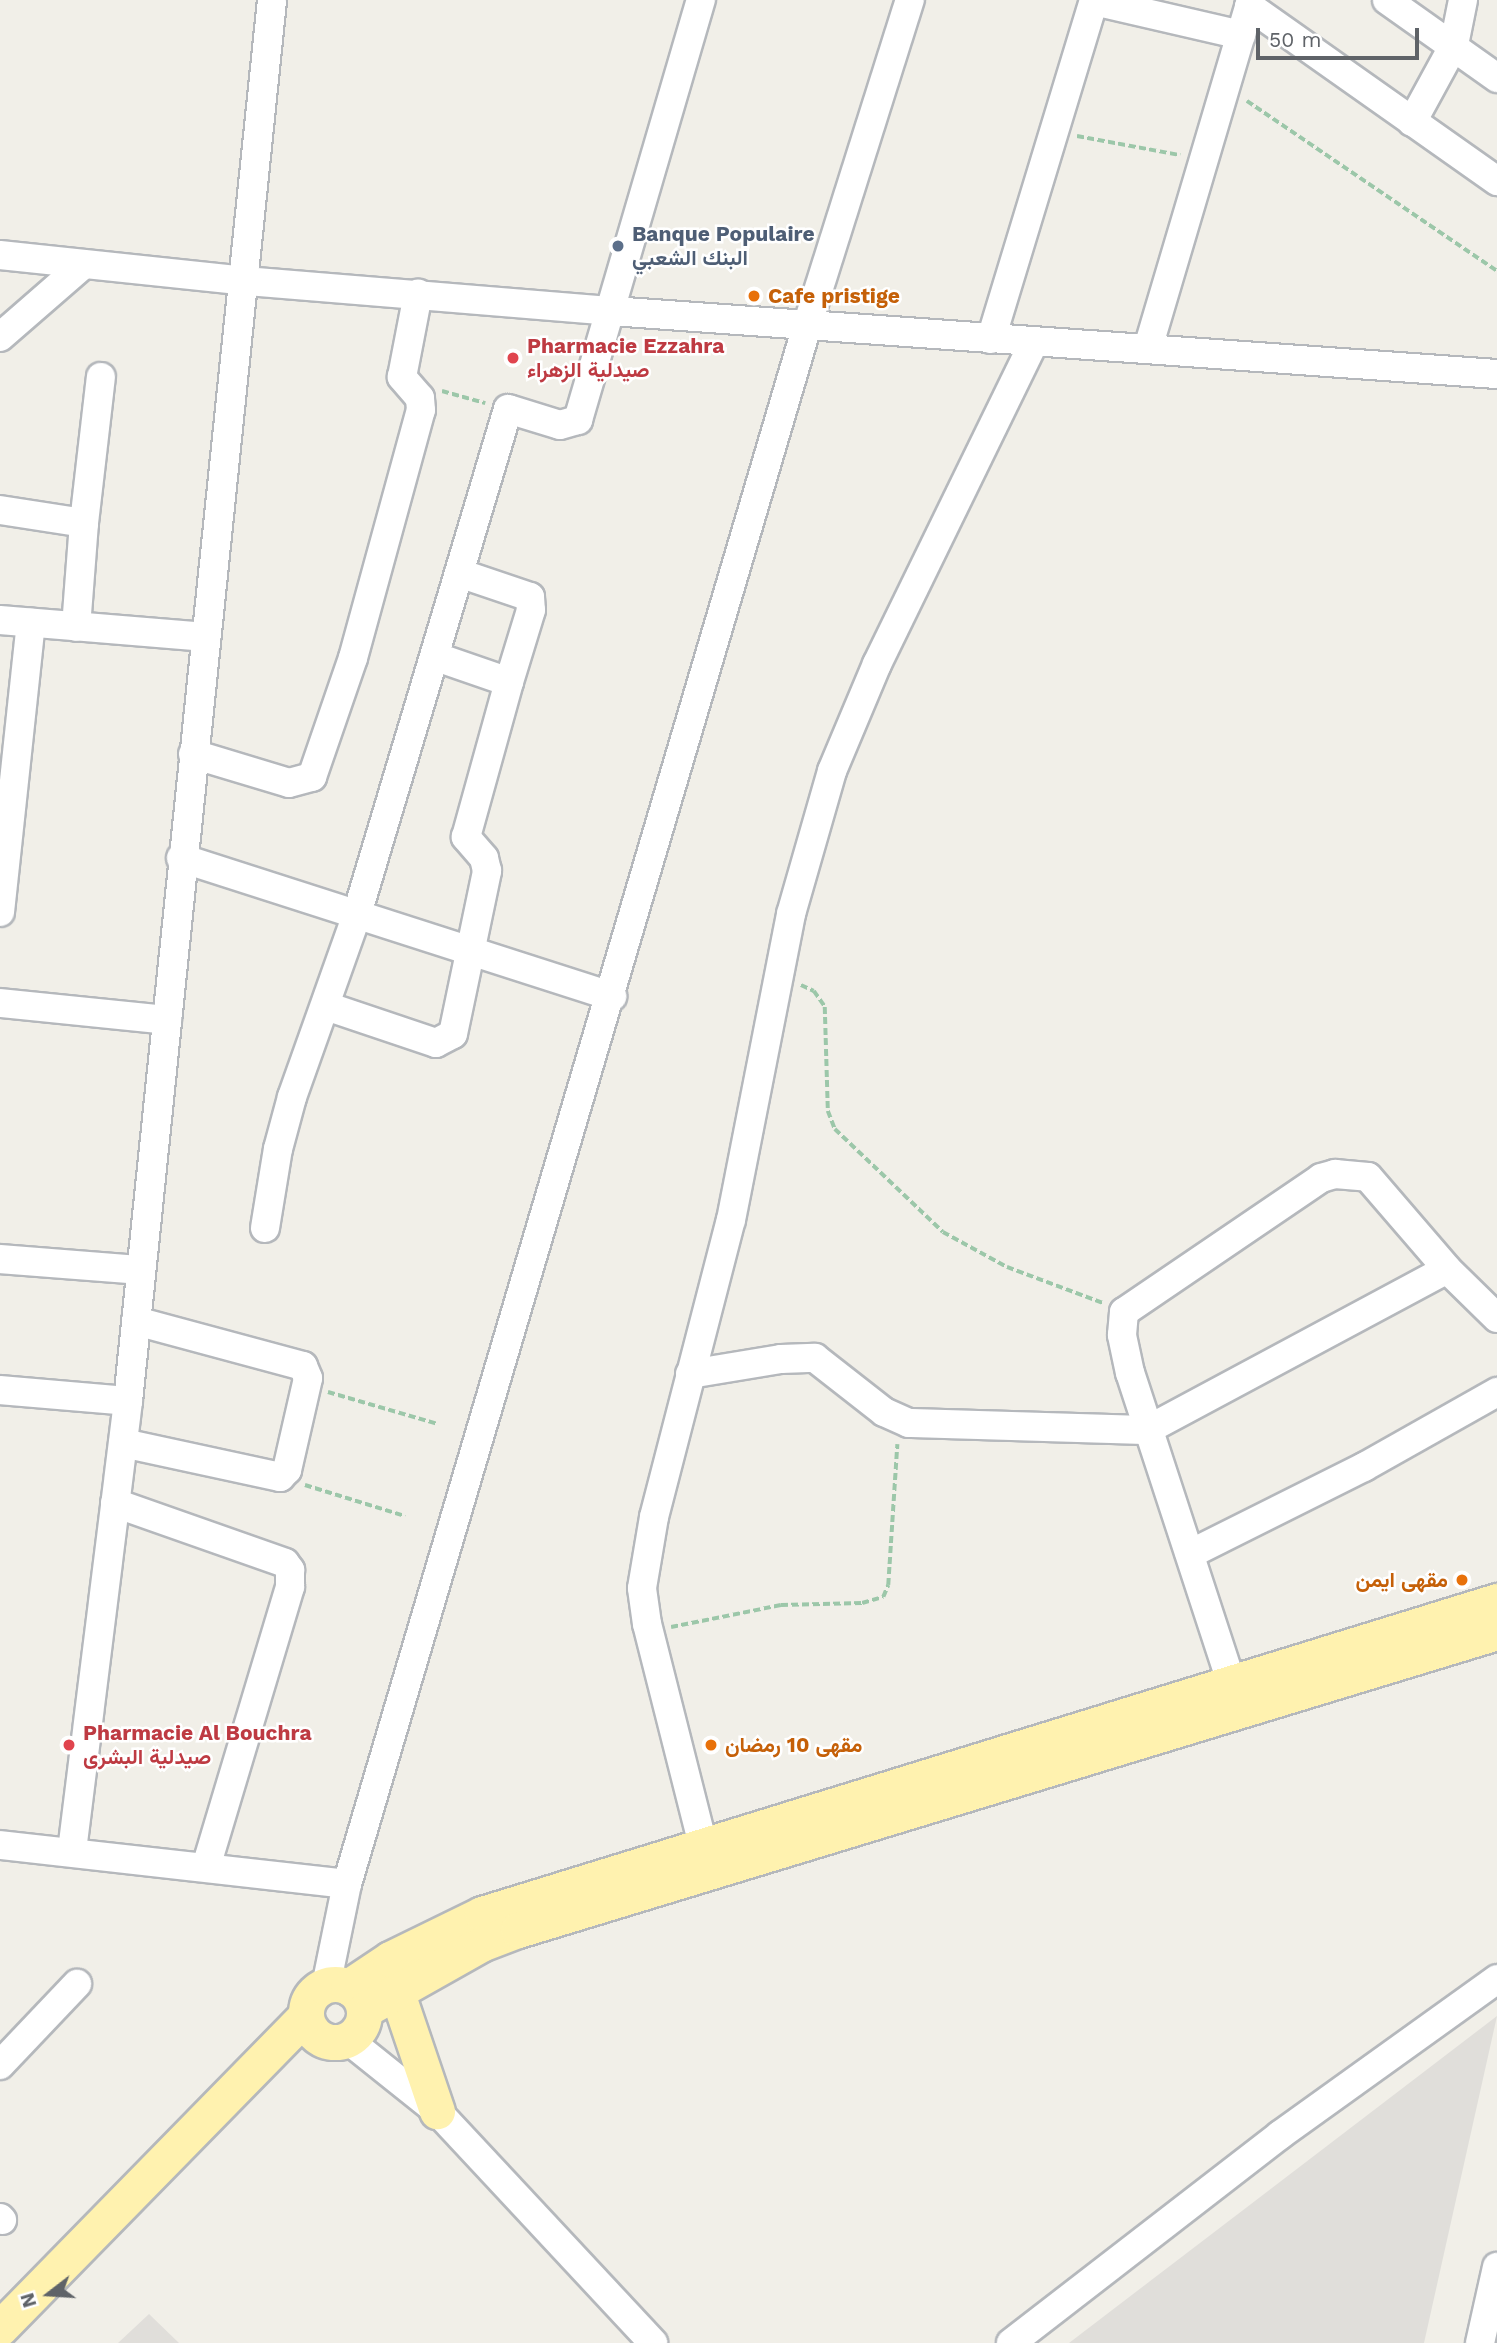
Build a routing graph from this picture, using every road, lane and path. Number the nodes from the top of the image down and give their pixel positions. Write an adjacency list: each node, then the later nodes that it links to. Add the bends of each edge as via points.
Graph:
1 (272, 0): 19 (street)
2 (701, 0): 21 (street)
3 (910, 0): 22 (street)
4 (1387, 0): 9 (street)
5 (1463, 0): 9 (street)
6 (1094, 1): 8 (street); 13 (street)
7 (1250, 3): 8 (street); 12 (street)
8 (1241, 35): 11 (street)
9 (1454, 45): 10 (street); 12 (street)
10 (1497, 78)
11 (1225, 87): 14 (street); 18 (path)
12 (1412, 122): 15 (street)
13 (1055, 131): 14 (path); 24 (street)
14 (1203, 160): 26 (street)
15 (1497, 181)
16 (0, 255): 17 (street)
17 (84, 264): 19 (street); 23 (street)
18 (1497, 271)
19 (246, 281): 20 (street); 37 (street)
20 (418, 294): 21 (street); 29 (street, via 402,377 405,386)
21 (611, 311): 22 (street); 30 (street, via 578,421 560,425)
22 (807, 326): 24 (street); 46 (street)
23 (0, 337)
24 (992, 339): 25 (street)
25 (1034, 342): 26 (street); 45 (street, via 851,720 814,827)
26 (1147, 348): 27 (street)
27 (1497, 374)
28 (101, 377): 32 (street)
29 (417, 394): 30 (path, via 441,390); 40 (street, via 421,410 353,658 312,777 289,783)
30 (508, 409): 33 (street)
31 (0, 510): 32 (street)
32 (84, 523): 36 (street)
33 (459, 573): 38 (street); 39 (street, via 530,597 531,610)
34 (0, 620): 35 (street)
35 (31, 623): 36 (street); 42 (street)
36 (76, 627): 37 (street)
37 (206, 637): 40 (street)
38 (434, 656): 39 (street); 43 (street)
39 (509, 682): 44 (street, via 466,837 487,865)
40 (193, 754): 41 (street)
41 (181, 858): 43 (street); 49 (street)
42 (0, 912)
43 (357, 914): 44 (street); 48 (street)
44 (468, 950): 46 (street); 48 (street, via 453,1034 445,1042 436,1043)
45 (779, 978): 54 (path, via 814,991 825,1007 828,1111 835,1129 920,1214 971,1250); 57 (street, via 731,1220)
46 (612, 996): 78 (street)
47 (0, 1003): 49 (street)
48 (326, 1006): 50 (street, via 278,1149)
49 (167, 1020): 53 (street)
50 (265, 1228)
51 (0, 1259): 53 (street)
52 (1447, 1269): 54 (street, via 1368,1177 1335,1174 1310,1185); 55 (street); 64 (street)
53 (141, 1270): 56 (street)
54 (1124, 1311): 64 (street, via 1122,1335)
55 (1497, 1318)
56 (136, 1321): 58 (street, via 303,1366); 61 (street)
57 (690, 1374): 62 (street, via 815,1358); 71 (street, via 645,1559 642,1588)
58 (306, 1386): 63 (path); 66 (street, via 287,1470)
59 (0, 1390): 61 (street)
60 (1497, 1392): 69 (street, via 1364,1467)
61 (128, 1401): 65 (street)
62 (898, 1419): 64 (street); 71 (path, via 888,1585 883,1597 862,1603 781,1605)
63 (438, 1424)
64 (1147, 1430): 69 (street)
65 (122, 1443): 66 (street); 67 (street)
66 (280, 1477): 68 (path)
67 (115, 1503): 75 (street); 77 (street, via 285,1563 290,1570 290,1587)
68 (405, 1516)
69 (1190, 1555): 73 (street)
70 (1497, 1601): 73 (main road)
71 (649, 1632): 76 (street)
72 (1497, 1632): 73 (main road)
73 (1235, 1695): 76 (main road)
74 (0, 1845): 75 (street)
75 (72, 1851): 77 (street)
76 (709, 1856): 81 (main road, via 481,1944); 82 (main road, via 482,1914 390,1959)
77 (206, 1867): 78 (street)
78 (347, 1884): 82 (street)
79 (1497, 1979): 88 (street, via 1291,2127)
80 (77, 1984): 83 (street)
81 (396, 1990): 82 (main road); 84 (main road)
82 (336, 2013): 84 (street); 86 (main road, via 236,2087)
83 (0, 2065)
84 (437, 2111): 87 (street)
85 (1497, 2267): 89 (street)
86 (0, 2328)
87 (653, 2343)
88 (1011, 2343)
89 (1480, 2343)

